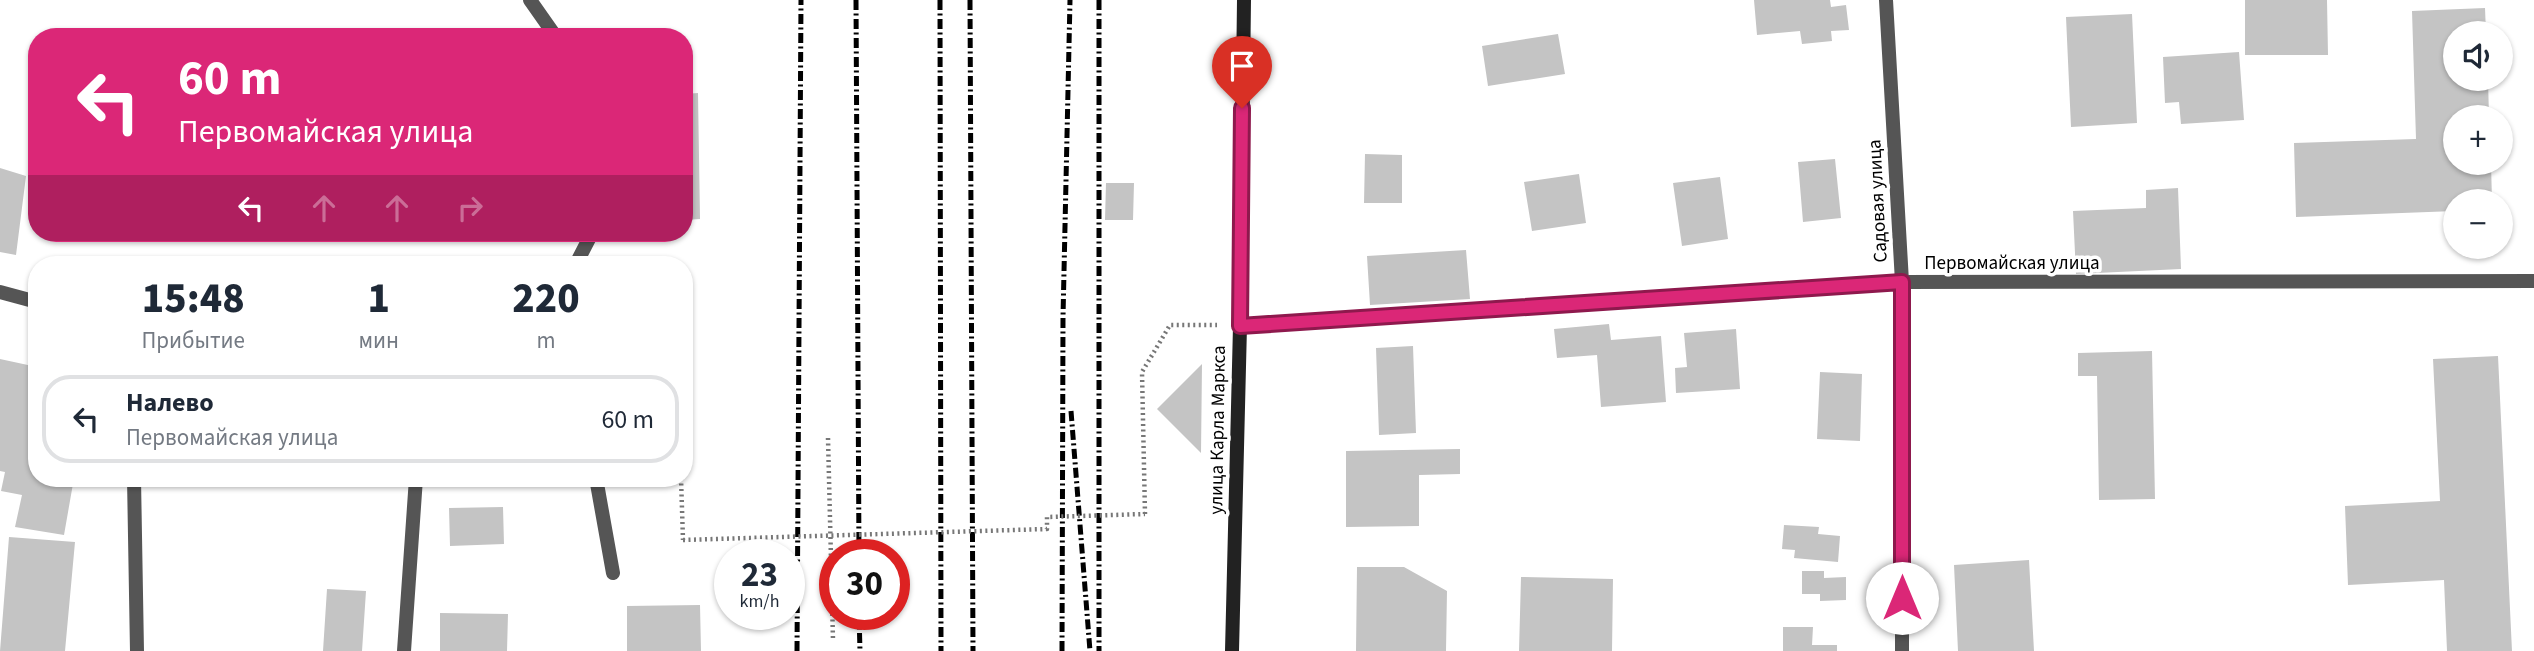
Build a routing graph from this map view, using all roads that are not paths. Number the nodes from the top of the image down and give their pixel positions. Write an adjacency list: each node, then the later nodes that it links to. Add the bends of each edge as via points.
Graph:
1 (530, 0): 4 (street)
2 (1244, 0): 9 (street, улица Карла Маркса)
3 (1886, 0): 6 (street, Садовая улица)
4 (550, 28)
5 (2534, 281): 6 (street, Первомайская улица)
6 (1902, 282): 9 (street, Первомайская улица); 17 (street, Садовая улица)
7 (0, 292): 8 (street)
8 (28, 300)
9 (1240, 326): 16 (street, улица Карла Маркса)
10 (134, 487): 14 (street)
11 (415, 487): 15 (street)
12 (598, 487): 13 (street)
13 (613, 573)
14 (137, 651)
15 (404, 651)
16 (1232, 651)
17 (1902, 651)

